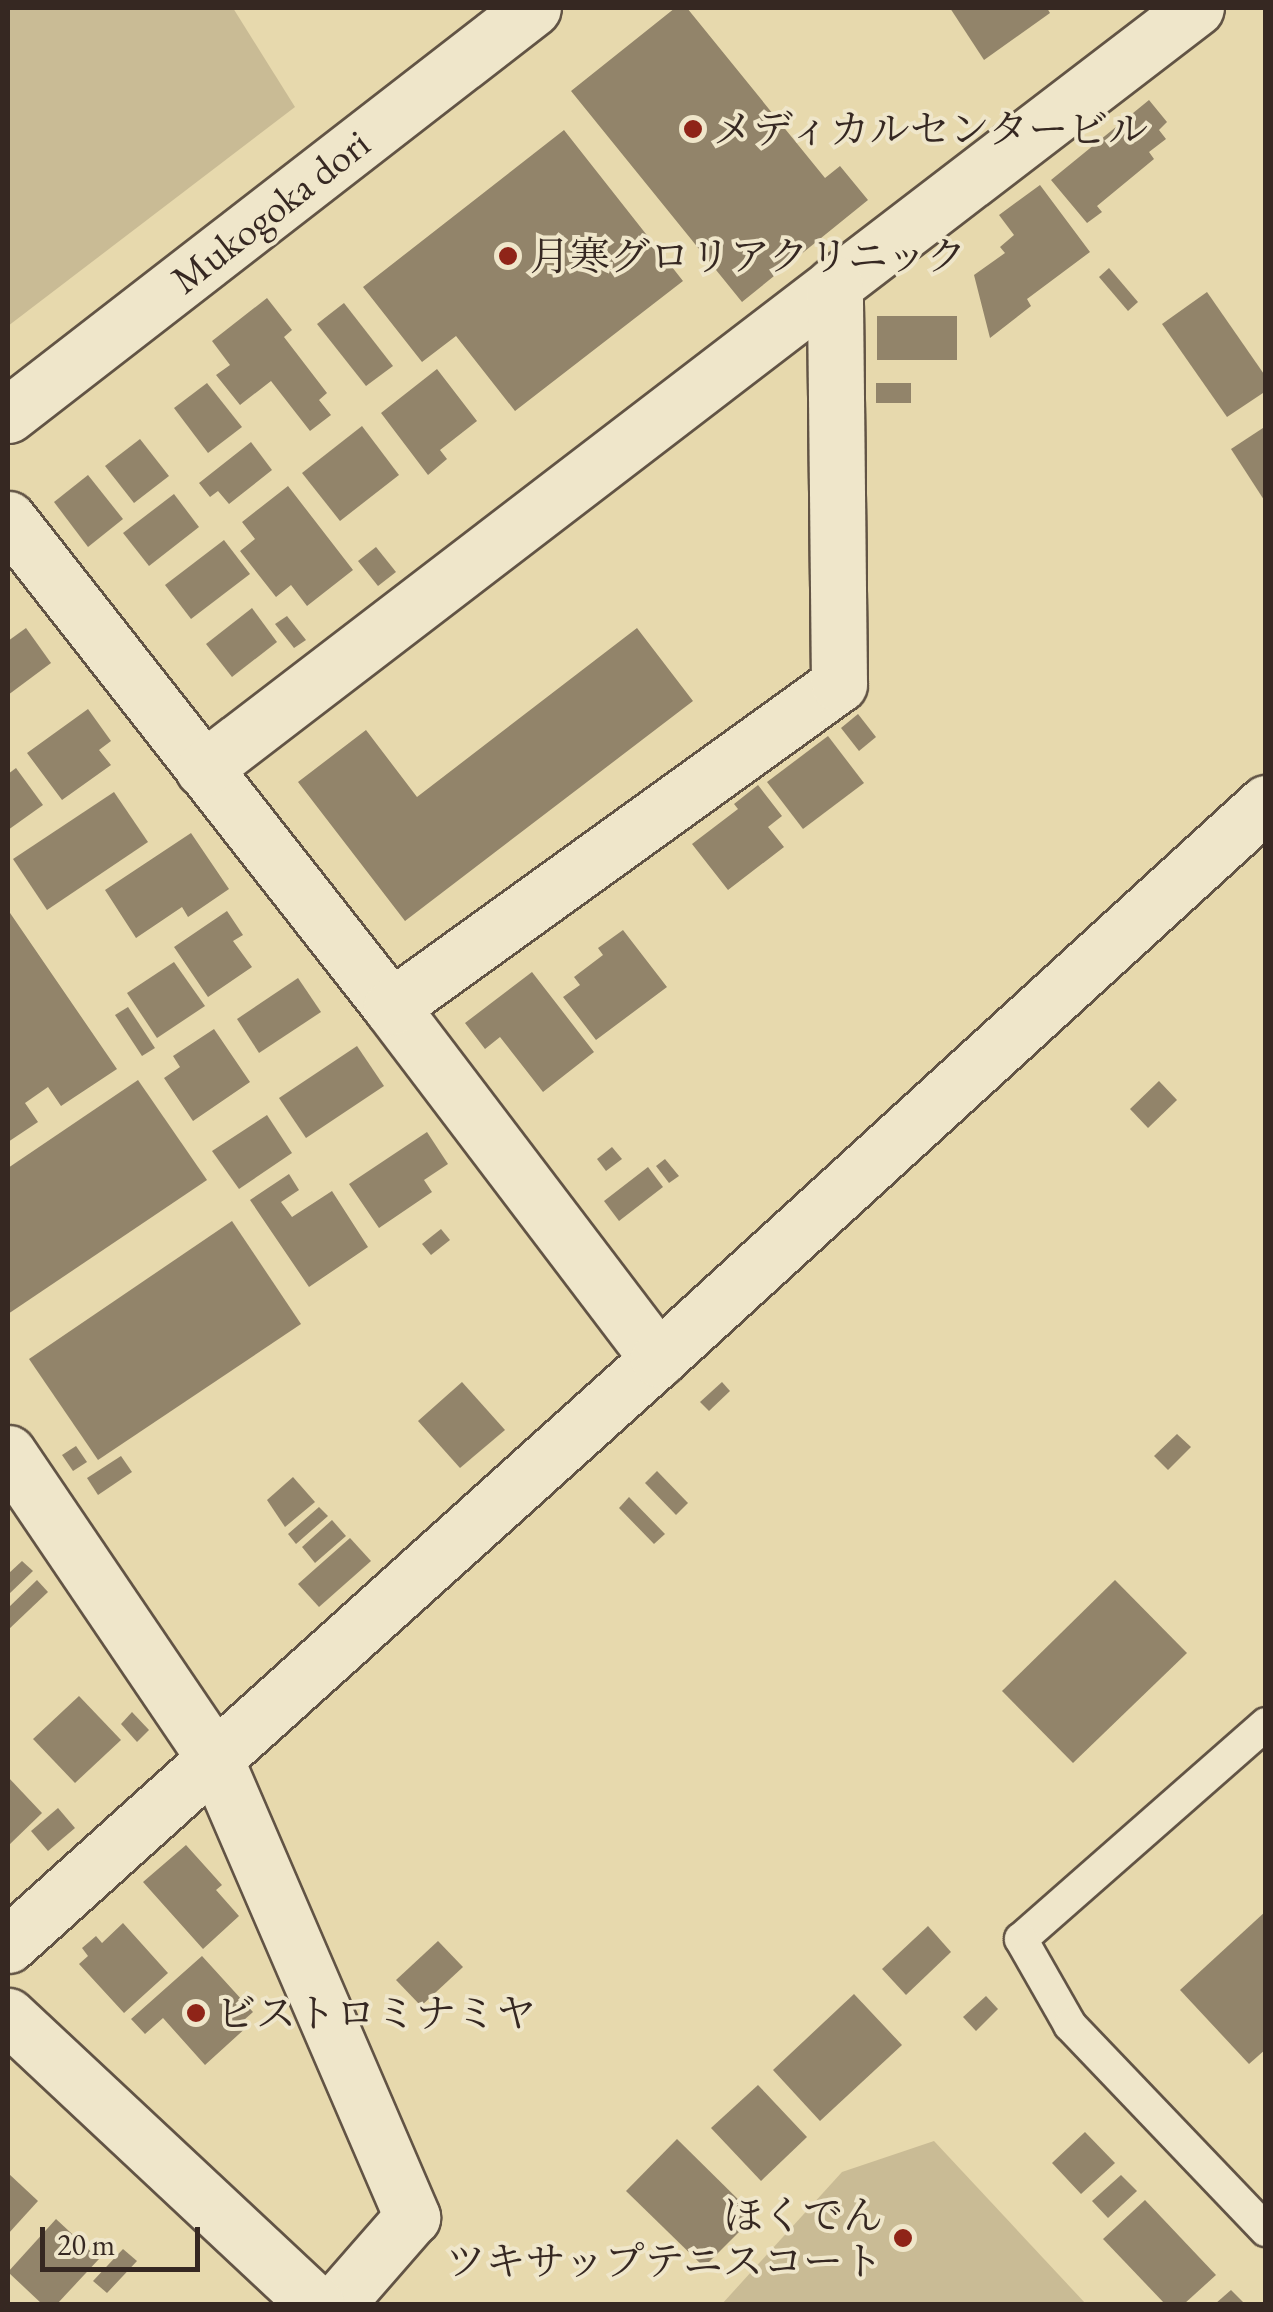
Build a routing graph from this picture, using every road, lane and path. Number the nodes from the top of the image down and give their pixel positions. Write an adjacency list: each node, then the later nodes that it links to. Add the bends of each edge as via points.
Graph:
1 (533, 8): 4 (street, Mukogoka dori)
2 (1196, 8): 3 (street)
3 (835, 284): 6 (street); 8 (street, via 839,684)
4 (8, 415)
5 (8, 519): 6 (street)
6 (202, 769): 8 (street)
7 (1266, 802): 9 (street)
8 (391, 1007): 9 (street)
9 (658, 1360): 12 (street)
10 (8, 1453): 12 (street)
11 (1266, 1724): 15 (lane, via 1021,1938 1070,2025)
12 (215, 1759): 13 (street); 17 (street, via 412,2216)
13 (8, 1945)
14 (8, 2016): 16 (street)
15 (1266, 2230)
16 (316, 2304)
17 (336, 2304)

